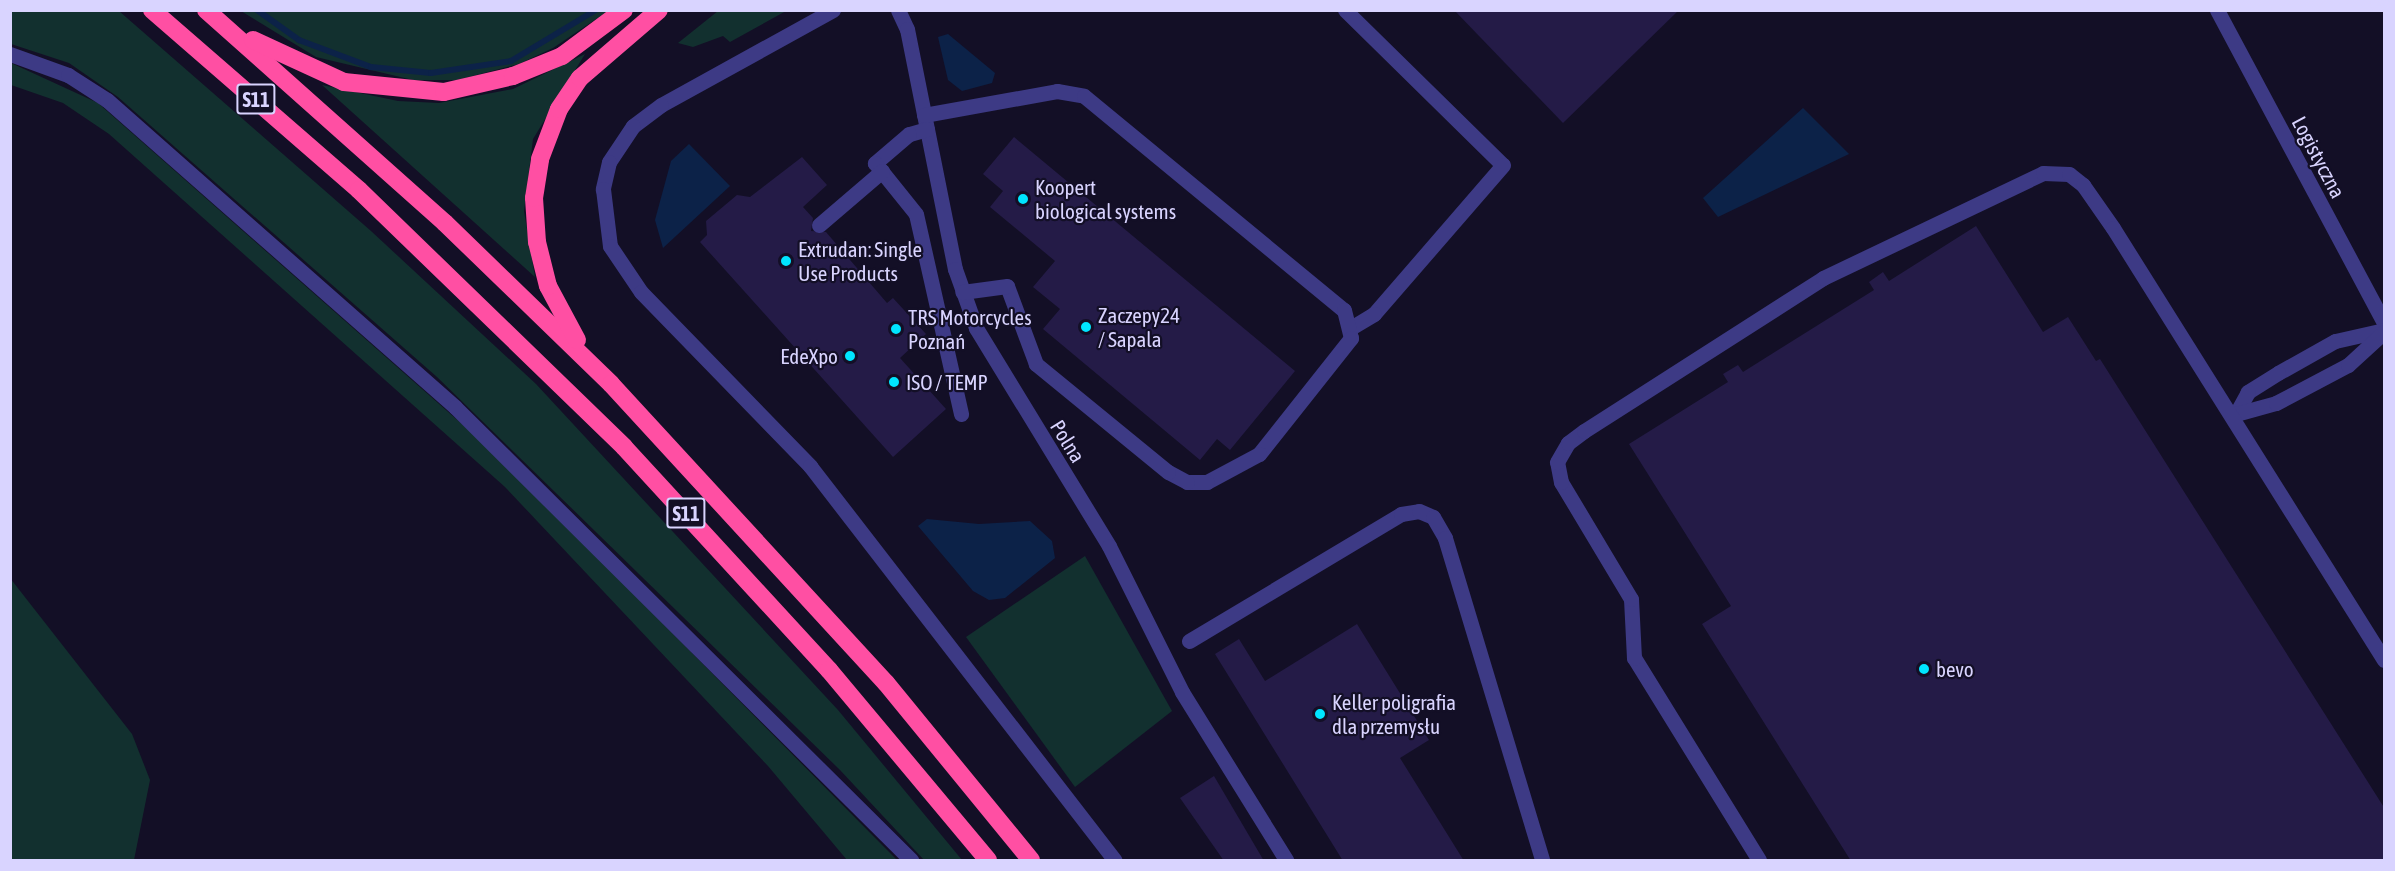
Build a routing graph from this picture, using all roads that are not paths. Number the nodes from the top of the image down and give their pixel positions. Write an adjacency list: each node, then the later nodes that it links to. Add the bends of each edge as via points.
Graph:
1 (152, 10): 22 (highway, S11, via 359,190 615,438 829,670)
2 (624, 10): 8 (highway, via 577,47 528,71 480,86 424,93 324,77)
3 (659, 10): 17 (highway, via 580,78 551,124 535,180 536,231 548,286 563,320)
4 (833, 10): 24 (street, via 661,105 633,126 609,162 603,189 610,246 641,292 816,472)
5 (898, 10): 10 (street, Polna)
6 (1345, 10): 15 (street, via 1503,165 1374,314)
7 (2217, 10): 14 (street, Logistyczna)
8 (207, 11): 17 (highway, S11, via 445,223)
9 (10, 54): 21 (street, via 68,75 107,100 455,407)
10 (926, 122): 11 (street, via 875,163); 13 (street, Polna); 15 (street, via 1057,91 1084,96 1344,310)
11 (882, 171): 12 (street); 18 (street, via 920,223)
12 (819, 225)
13 (962, 292): 15 (street, via 998,284 1010,289 1036,364 1168,472 1187,482 1207,482 1259,454 1348,347); 25 (street, Polna, via 993,360 1109,546 1182,692)
14 (2385, 322)
15 (1352, 327)
16 (2385, 331): 16 (street, via 2335,341 2248,392 2236,414 2276,403 2348,364)
17 (611, 384): 23 (highway, S11, via 886,683)
18 (961, 414)
19 (1189, 641): 26 (street, via 1401,514 1419,511 1433,517 1445,538)
20 (2385, 660): 27 (street, via 2107,219 2069,174 2043,174 1823,278 1584,431 1568,443 1557,462 1561,482 1631,599 1634,658)
21 (911, 861)
22 (988, 861)
23 (1031, 861)
24 (1115, 861)
25 (1286, 861)
26 (1542, 861)
27 (1759, 861)

